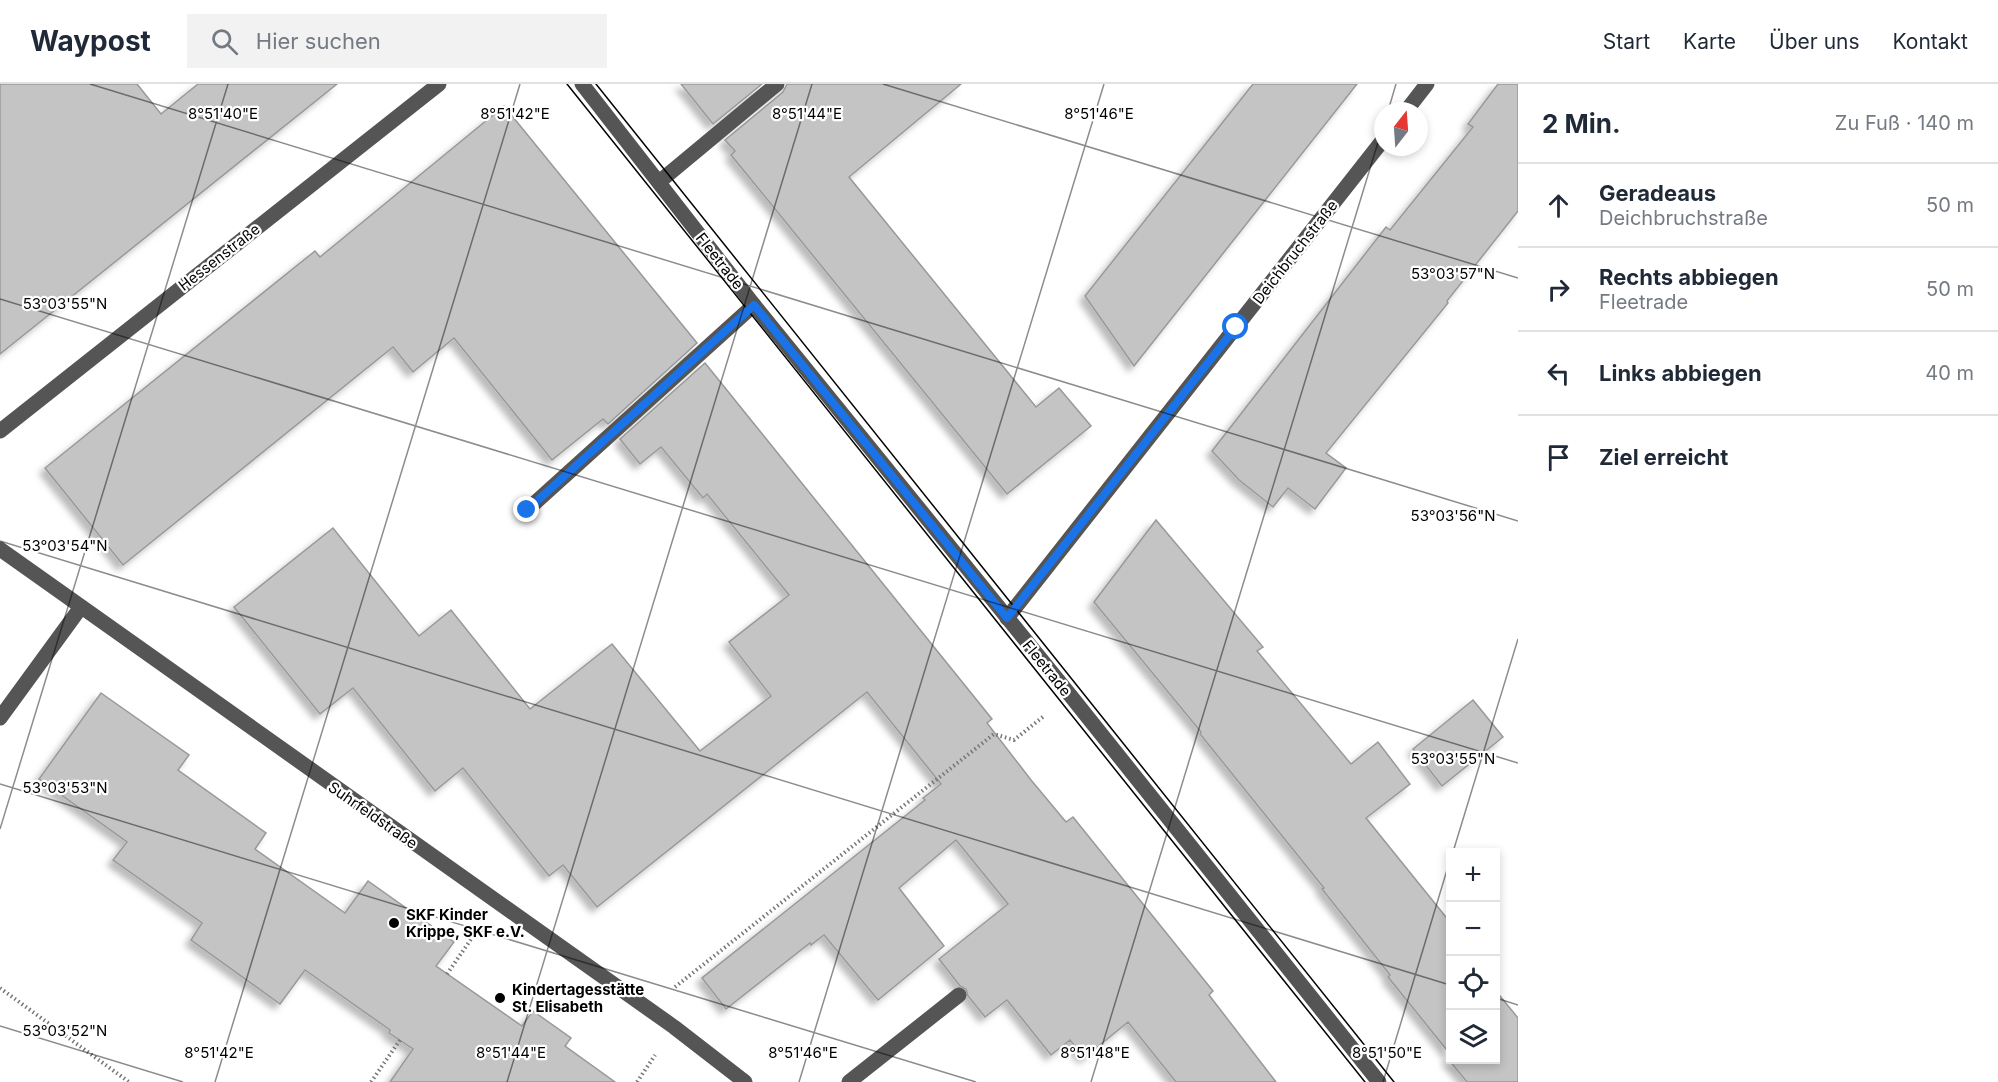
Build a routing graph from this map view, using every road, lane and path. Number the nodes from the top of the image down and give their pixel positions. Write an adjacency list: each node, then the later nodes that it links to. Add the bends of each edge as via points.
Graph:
1 (439, 84): 9 (street, Hessenstraße)
2 (582, 84): 7 (street, Fleetrade)
3 (777, 84): 7 (street)
4 (1427, 84): 5 (street)
5 (1413, 102)
6 (1374, 151): 13 (street, Deichbruchstraße)
7 (659, 182): 8 (street, Fleetrade)
8 (754, 305): 10 (street); 13 (street, Fleetrade)
9 (0, 431)
10 (527, 510)
11 (0, 549): 12 (street, Suhrfeldstraße)
12 (81, 607): 15 (street); 16 (street, Suhrfeldstraße)
13 (1007, 618): 14 (street, Fleetrade)
14 (1070, 695): 20 (path, via 1014,740 994,734); 26 (street, Fleetrade)
15 (0, 718)
16 (500, 904): 17 (path); 20 (street, Suhrfeldstraße)
17 (447, 974)
18 (0, 988): 22 (path)
19 (959, 995): 25 (street)
20 (648, 1009): 24 (street, Suhrfeldstraße)
21 (400, 1040): 23 (path)
22 (129, 1082)
23 (371, 1082)
24 (745, 1082)
25 (849, 1082)
26 (1379, 1082)

